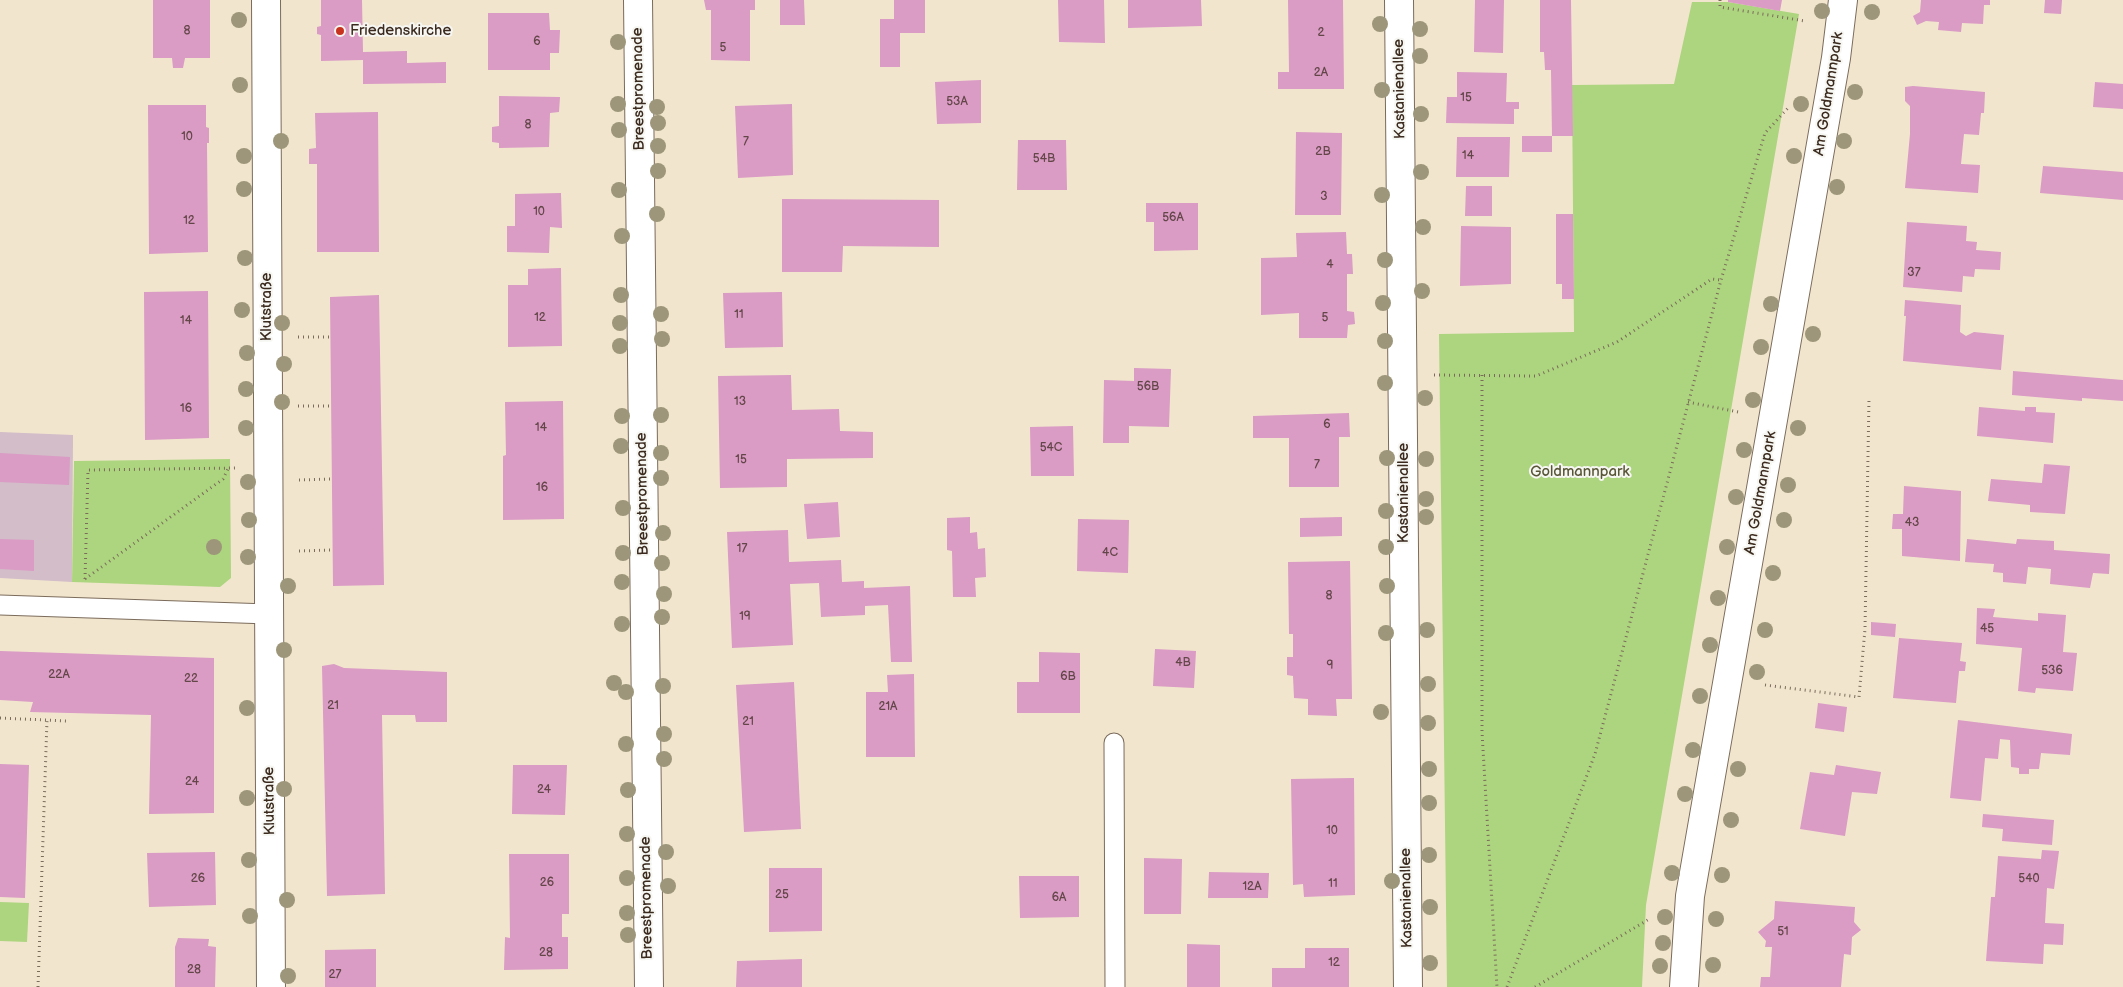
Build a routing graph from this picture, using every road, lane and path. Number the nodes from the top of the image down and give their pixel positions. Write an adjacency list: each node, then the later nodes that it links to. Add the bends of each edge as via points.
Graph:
1 (266, 0): 27 (street, Klutstraße)
2 (638, 0): 36 (street, Breestpromenade)
3 (1399, 0): 38 (street, Kastanienallee)
4 (1720, 0): 6 (path, via 1720,6)
5 (1843, 0): 42 (street, Am Goldmannpark, via 1836,58 1690,896)
6 (1805, 21)
7 (1788, 108): 8 (path, via 1765,133)
8 (1721, 280): 12 (path, via 1712,278 1617,342 1536,376); 14 (path)
9 (330, 336): 10 (path)
10 (290, 337)
11 (1434, 375): 12 (path)
12 (1482, 375): 39 (path, via 1482,732)
13 (1868, 398): 28 (path, via 1865,629 1859,697)
14 (1688, 402): 17 (path); 40 (path, via 1595,754)
15 (291, 406): 16 (path)
16 (330, 406)
17 (1738, 412)
18 (238, 468): 19 (path)
19 (228, 469): 24 (path, via 223,479); 24 (path, via 88,470)
20 (331, 479): 21 (path)
21 (292, 480)
22 (331, 550): 23 (path)
23 (294, 551)
24 (85, 579): 26 (path)
25 (0, 605): 26 (lane)
26 (52, 607): 27 (lane)
27 (269, 614): 35 (street, Klutstraße)
28 (1765, 685)
29 (0, 718): 30 (path)
30 (47, 720): 31 (path); 34 (path)
31 (67, 721)
32 (1114, 744): 37 (lane)
33 (1651, 918): 41 (path)
34 (38, 987)
35 (271, 987)
36 (648, 987)
37 (1115, 987)
38 (1408, 987)
39 (1497, 987)
40 (1507, 987)
41 (1535, 987)
42 (1684, 987)

